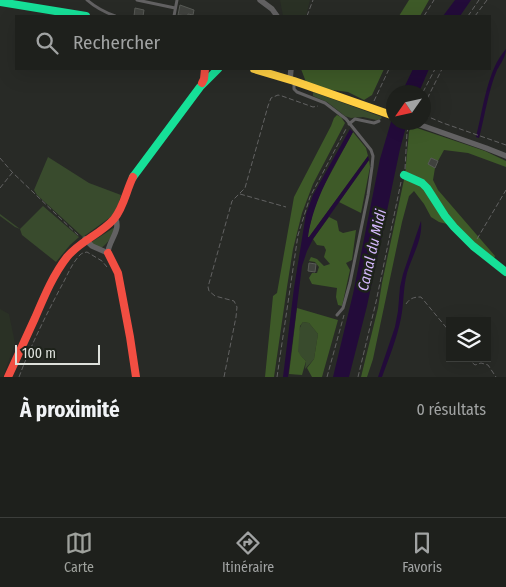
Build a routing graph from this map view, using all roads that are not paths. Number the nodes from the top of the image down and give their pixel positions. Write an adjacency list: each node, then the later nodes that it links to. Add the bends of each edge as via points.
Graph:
1 (87, 0): 9 (lane)
2 (92, 0): 9 (lane)
3 (137, 0): 10 (lane)
4 (177, 0): 10 (lane)
5 (260, 0): 11 (street)
6 (268, 0): 11 (lane)
7 (272, 0): 11 (street)
8 (0, 2): 12 (street)
9 (97, 8): 13 (lane)
10 (175, 8): 14 (lane)
11 (272, 9): 15 (street)
12 (80, 15)
13 (112, 15)
14 (174, 15)
15 (276, 15)
16 (205, 70): 21 (street)
17 (215, 70): 21 (street)
18 (257, 70): 20 (street)
19 (291, 70): 20 (street)
20 (292, 81): 22 (street); 24 (lane, via 297,92 326,103)
21 (200, 87): 28 (street, via 130,182)
22 (386, 114)
23 (379, 122): 24 (lane, via 355,119)
24 (349, 124): 32 (lane, via 373,156 345,301)
25 (431, 129): 26 (street)
26 (506, 156)
27 (404, 175): 31 (street, via 422,183 473,246)
28 (115, 218): 29 (street); 30 (street, via 118,226)
29 (85, 240): 30 (street); 33 (street, via 73,250 49,285)
30 (108, 253): 34 (street, via 119,278)
31 (506, 272)
32 (336, 315)
33 (8, 377)
34 (136, 377)

